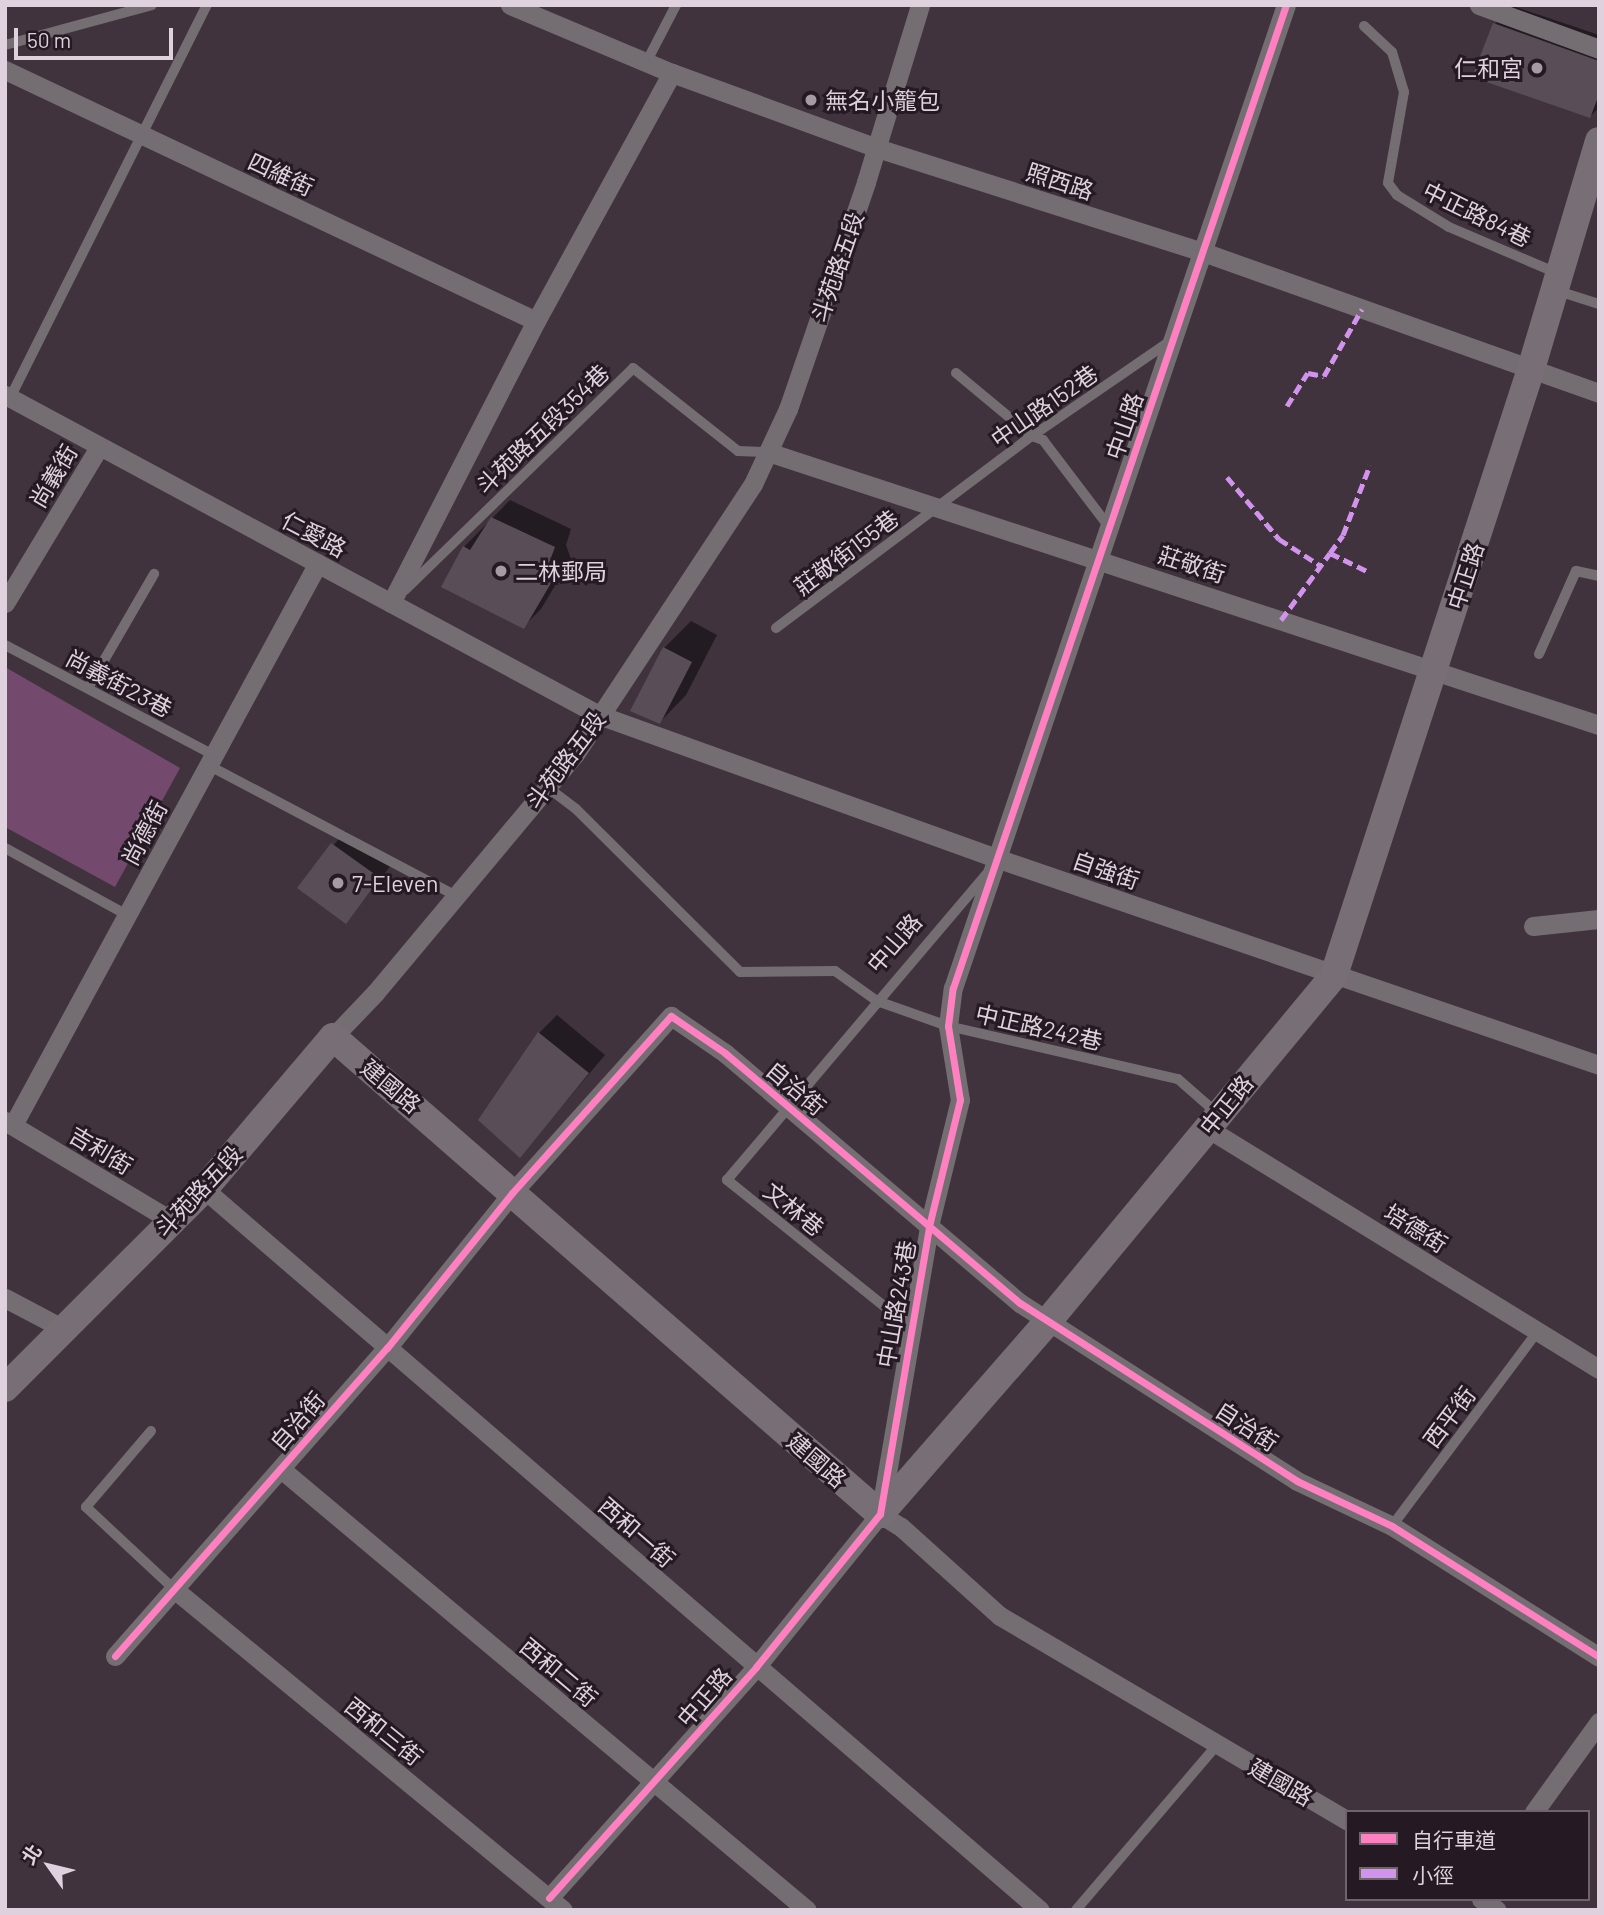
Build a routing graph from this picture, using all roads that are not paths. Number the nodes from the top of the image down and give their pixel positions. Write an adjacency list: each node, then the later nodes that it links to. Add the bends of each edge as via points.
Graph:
1 (152, 5): 9 (lane)
2 (207, 5): 14 (lane)
3 (510, 5): 11 (street, 照西路)
4 (676, 5): 11 (lane)
5 (920, 5): 16 (street, 斗苑路五段)
6 (1286, 5): 17 (street, 中山路)
7 (1479, 5): 10 (street)
8 (1364, 26): 18 (lane, 中正路84巷, via 1392,52 1404,92 1388,183 1397,195)
9 (5, 45)
10 (1599, 49)
11 (648, 59): 13 (street, 照西路)
12 (5, 70): 14 (street, 四維街)
13 (672, 73): 16 (street, 照西路); 20 (street)
14 (141, 135): 20 (street, 四維街); 25 (lane)
15 (1599, 141): 18 (main road, 中正路)
16 (877, 148): 17 (street, 照西路); 28 (street, 斗苑路五段, via 788,409)
17 (1203, 252): 21 (street, 中山路); 22 (street, 照西路)
18 (1557, 282): 19 (lane, 中正路84巷); 22 (main road, 中正路)
19 (1599, 304)
20 (536, 321): 36 (street)
21 (1174, 339): 26 (lane, 中山路152巷); 30 (street, 中山路)
22 (1531, 369): 24 (street, 照西路); 40 (main road, 中正路)
23 (956, 373): 26 (lane)
24 (1599, 393)
25 (8, 396): 27 (street, 仁愛路)
26 (1032, 436): 29 (lane, 中山路152巷); 30 (lane, via 1043,440)
27 (99, 447): 32 (street, 仁愛路); 35 (street, 尚義街)
28 (768, 452): 29 (street, 莊敬街); 36 (lane, 斗苑路五段354巷, via 738,451 633,368); 42 (street, 斗苑路五段, via 753,484)
29 (939, 507): 31 (street, 莊敬街); 37 (lane, 莊敬街155巷)
30 (1110, 528): 31 (street, 中山路)
31 (1100, 559): 40 (street, 莊敬街); 47 (street, 中山路)
32 (318, 563): 36 (street, 仁愛路); 44 (street, 尚德街)
33 (154, 574): 41 (lane)
34 (1599, 576): 39 (lane, via 1576,571)
35 (5, 603)
36 (391, 603): 42 (street, 仁愛路)
37 (776, 628)
38 (5, 645): 41 (lane, 尚義街23巷)
39 (1539, 654)
40 (1435, 671): 43 (street, 莊敬街); 52 (main road, 中正路)
41 (88, 688): 44 (lane, 尚義街23巷)
42 (599, 715): 45 (street, 斗苑路五段); 47 (street, 自強街)
43 (1599, 725)
44 (211, 760): 48 (lane, 尚義街23巷); 49 (street, 尚德街)
45 (547, 787): 48 (street, 斗苑路五段); 53 (lane, 中正路242巷, via 576,809 740,972 835,971)
46 (5, 848): 49 (lane)
47 (999, 859): 52 (street, 自強街); 53 (lane, 中山路); 54 (street, 中山路243巷, via 953,988)
48 (456, 896): 55 (street, 斗苑路五段)
49 (127, 915): 59 (street, 尚德街)
50 (1599, 919): 51 (street)
51 (1533, 926)
52 (1334, 975): 56 (street, 自強街); 58 (main road, 中正路)
53 (877, 1001): 54 (lane, 中正路242巷); 57 (lane, 中山路)
54 (948, 1026): 58 (lane, 中正路242巷, via 1178,1079); 63 (street, 中山路243巷, via 960,1100)
55 (332, 1037): 60 (main road, 斗苑路五段); 61 (main road, 建國路)
56 (1599, 1065)
57 (788, 1106): 61 (street, 自治街, via 725,1053 671,1016); 63 (street, 自治街); 66 (lane, 文林巷, via 727,1180)
58 (1213, 1122): 65 (main road, 中正路); 68 (street, 培德街)
59 (9, 1123): 62 (street, 吉利街)
60 (204, 1189): 62 (main road, 斗苑路五段); 69 (street, 西和一街)
61 (512, 1193): 69 (street, 自治街); 74 (main road, 建國路)
62 (172, 1221): 67 (main road, 斗苑路五段)
63 (929, 1226): 65 (street, 自治街, via 1020,1303); 66 (street, 中山路243巷)
64 (5, 1298): 67 (street)
65 (1049, 1320): 74 (main road, 中正路); 75 (street, 自治街, via 1297,1481)
66 (910, 1327): 74 (street, 中山路243巷)
67 (62, 1328): 71 (main road, 斗苑路五段)
68 (1538, 1331): 70 (street, 培德街); 75 (lane, 西平街)
69 (387, 1348): 73 (street, 自治街); 79 (street, 西和一街)
70 (1599, 1369)
71 (6, 1387)
72 (151, 1432): 76 (lane, via 86,1507)
73 (281, 1469): 76 (street, 自治街); 82 (street, 西和二街)
74 (880, 1514): 79 (street, 中正路); 81 (street, 建國路, via 901,1527 1000,1616)
75 (1392, 1526): 78 (street, 自治街)
76 (174, 1590): 77 (street, 自治街); 85 (street, 西和三街)
77 (116, 1656)
78 (1599, 1657)
79 (756, 1667): 82 (street, 中正路); 87 (street, 西和一街)
80 (1599, 1721): 83 (street)
81 (1217, 1745): 84 (street, 建國路); 88 (lane)
82 (653, 1784): 85 (street, 中正路); 86 (street, 西和二街)
83 (1535, 1810)
84 (1345, 1819)
85 (556, 1904)
86 (807, 1910)
87 (1040, 1910)
88 (1076, 1910)

